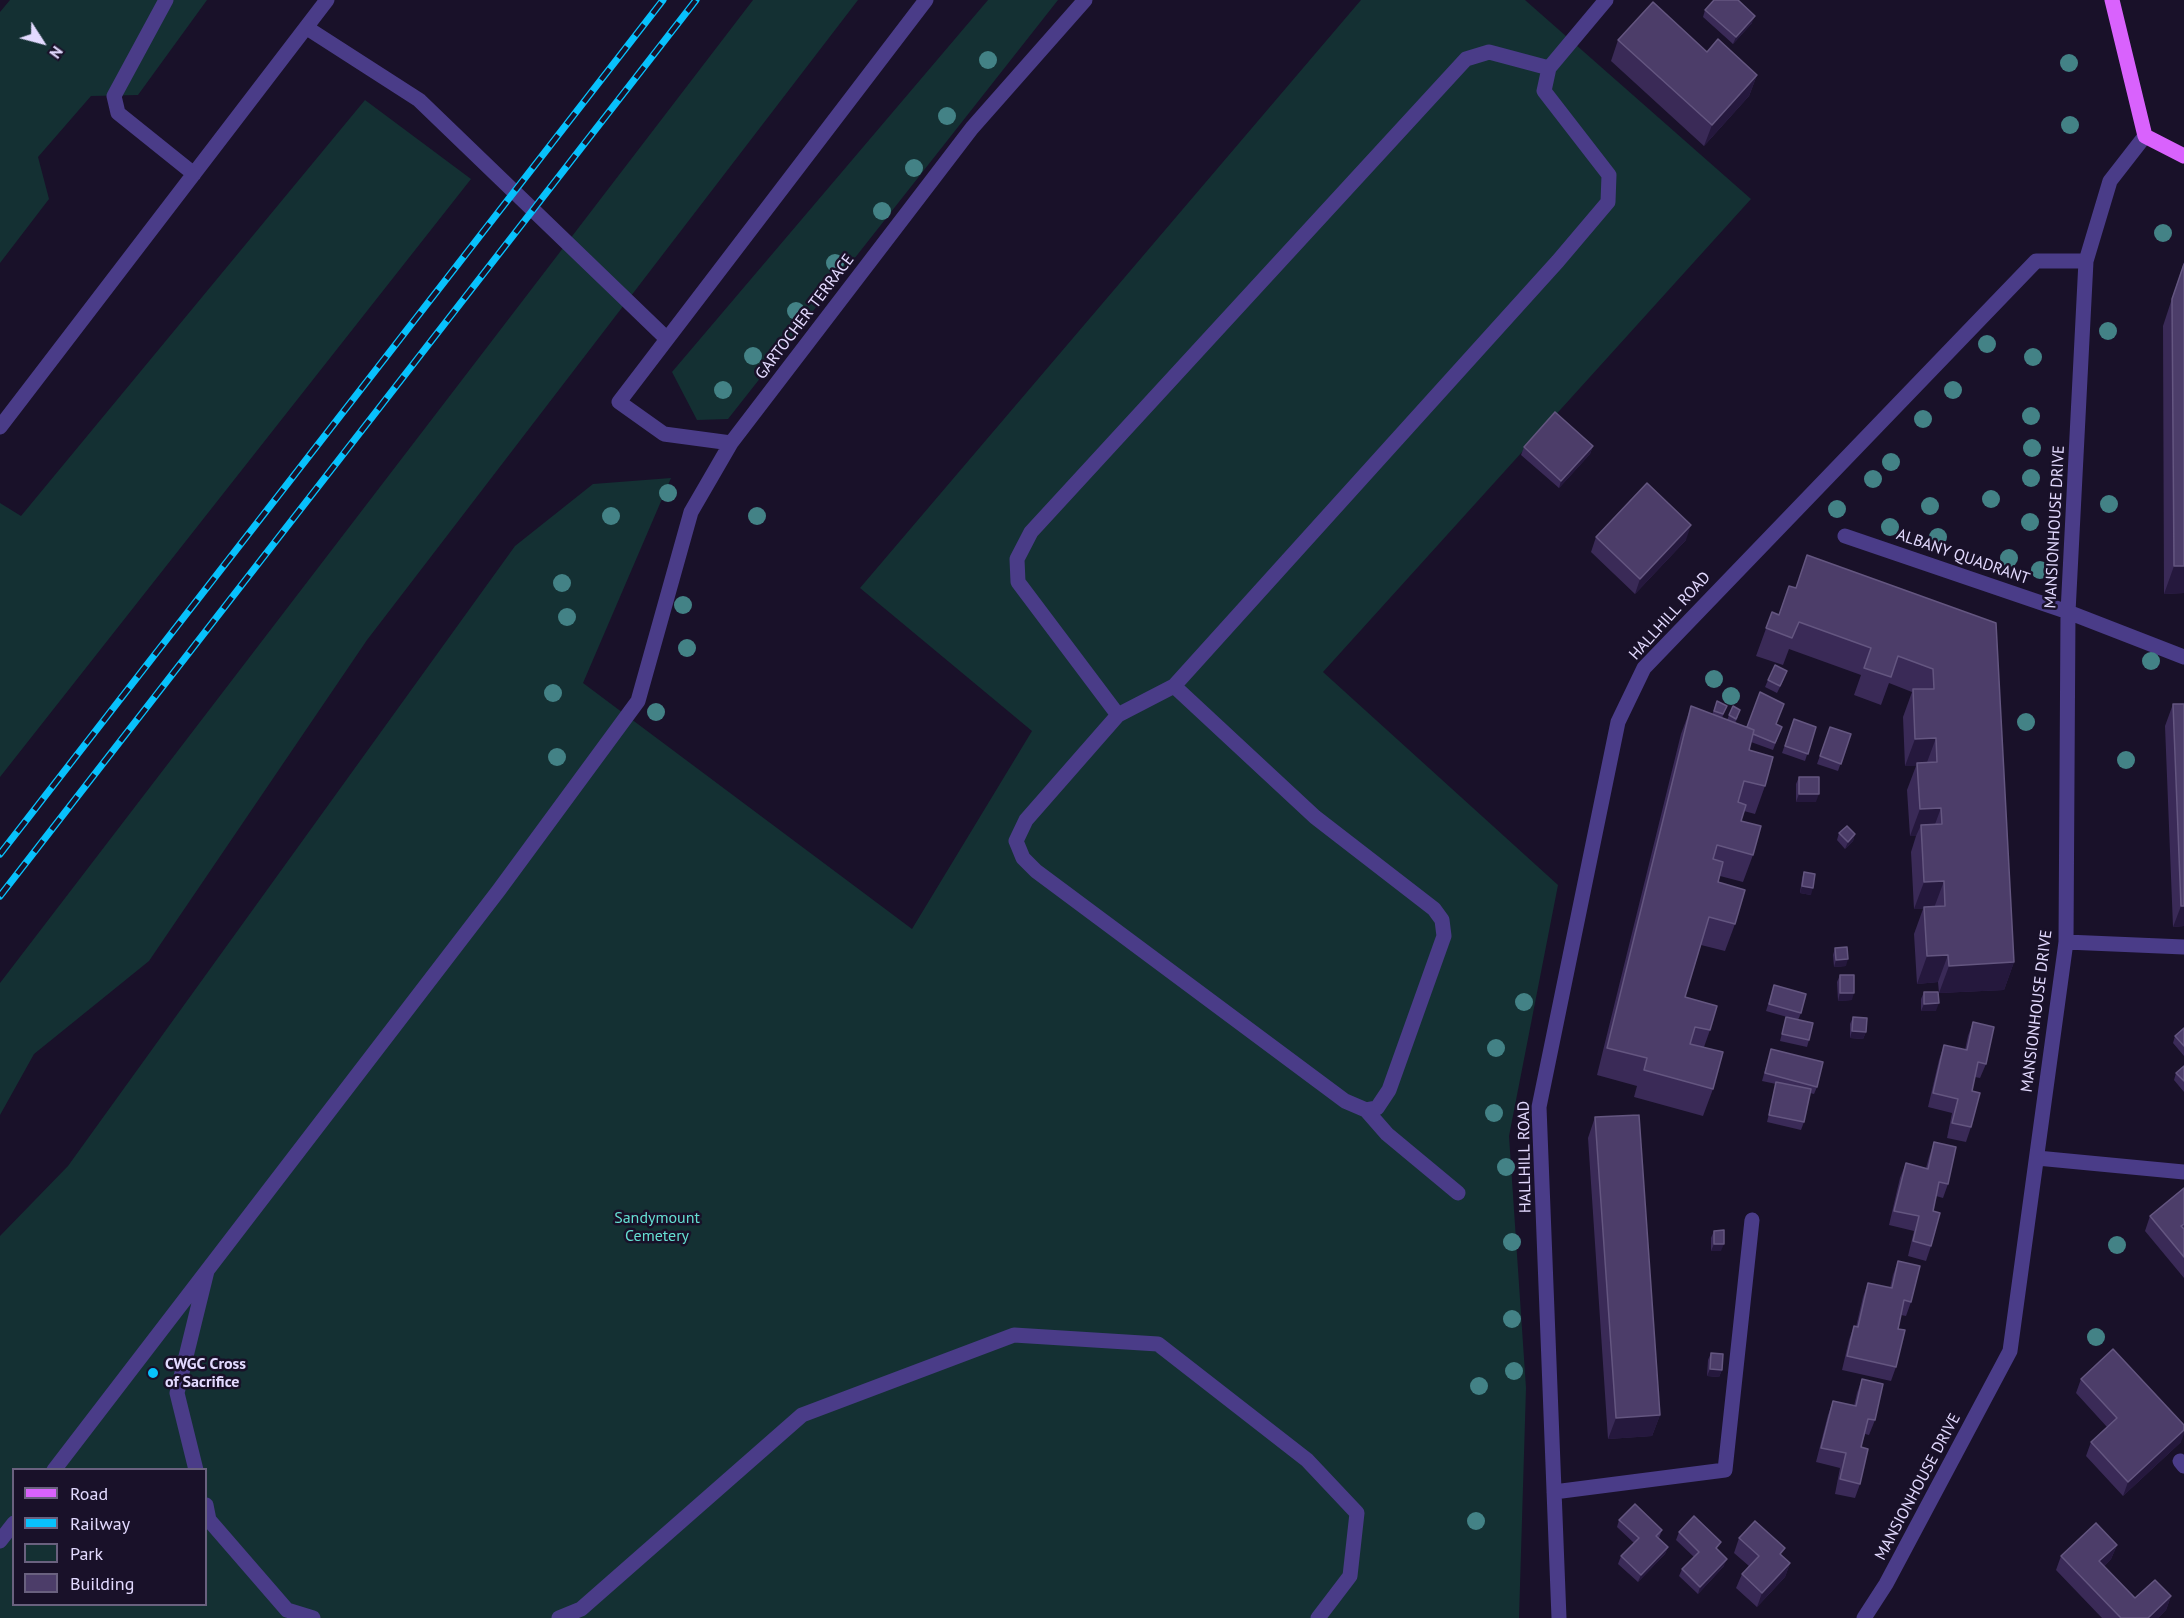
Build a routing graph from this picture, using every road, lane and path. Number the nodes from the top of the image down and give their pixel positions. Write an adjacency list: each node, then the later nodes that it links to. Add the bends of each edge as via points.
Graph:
1 (166, 0): 11 (street, via 114,96 118,113)
2 (327, 0): 7 (street)
3 (926, 0): 13 (street)
4 (1084, 0): 15 (street, GARTOCHER TERRACE, via 972,128)
5 (1606, 0): 8 (street)
6 (2112, 0): 9 (main road)
7 (307, 28): 11 (street); 13 (street, via 419,100)
8 (1549, 68): 19 (street, via 1544,92 1609,175 1608,202); 20 (street, via 1489,52 1466,59 1031,532 1017,559 1017,582)
9 (2145, 136): 10 (main road); 12 (street, via 2110,181)
10 (2184, 156)
11 (194, 174): 14 (street)
12 (2086, 261): 17 (street, MANSIONHOUSE DRIVE); 31 (street, HALLHILL ROAD, via 2036,261 1644,668 1618,722 1539,1107)
13 (667, 339): 15 (street, via 619,402 664,434)
14 (0, 428)
15 (731, 443): 28 (street, GARTOCHER TERRACE, via 691,512 638,701 499,890)
16 (1845, 536): 17 (street, ALBANY QUADRANT)
17 (2068, 612): 18 (street, ALBANY QUADRANT); 21 (street, MANSIONHOUSE DRIVE)
18 (2184, 657)
19 (1174, 686): 20 (street); 23 (street, via 1315,817 1434,909 1442,920 1444,936 1389,1090 1377,1108)
20 (1118, 715): 23 (street, via 1026,820 1017,841 1023,858 1345,1101)
21 (2066, 942): 22 (street); 24 (street, MANSIONHOUSE DRIVE)
22 (2184, 946)
23 (1366, 1110): 26 (street, via 1387,1134)
24 (2037, 1158): 25 (street); 39 (street, MANSIONHOUSE DRIVE, via 2010,1351)
25 (2184, 1172)
26 (1458, 1193)
27 (1752, 1220): 31 (street, via 1725,1470)
28 (209, 1265): 29 (street); 30 (street, via 177,1393)
29 (56, 1468)
30 (196, 1468)
31 (1554, 1492): 38 (street, HALLHILL ROAD)
32 (207, 1510): 35 (street, via 209,1520 287,1610)
33 (12, 1526): 34 (street)
34 (0, 1541)
35 (313, 1618)
36 (559, 1618): 37 (street, via 581,1609 802,1415 1014,1335 1158,1344 1307,1460 1357,1513 1350,1576)
37 (1318, 1618)
38 (1558, 1618)
39 (1864, 1618)

